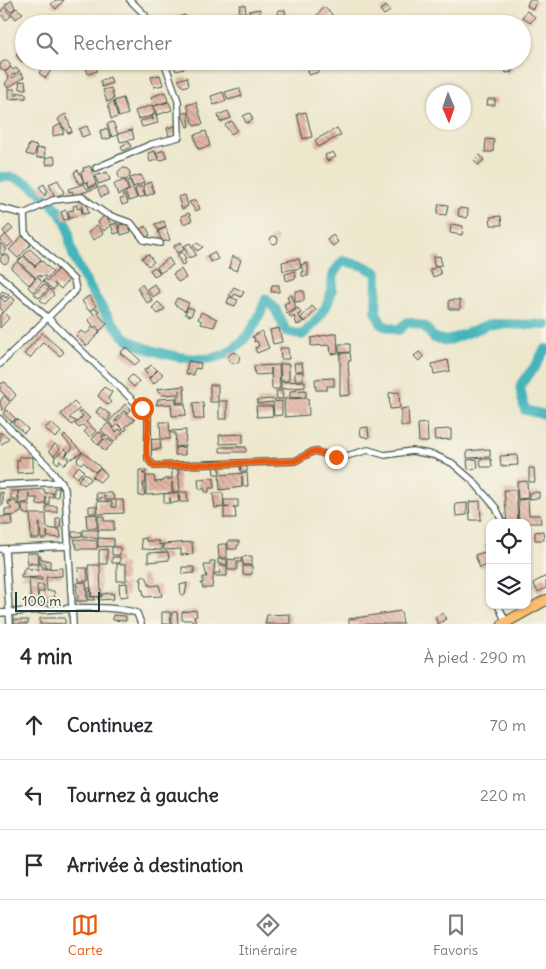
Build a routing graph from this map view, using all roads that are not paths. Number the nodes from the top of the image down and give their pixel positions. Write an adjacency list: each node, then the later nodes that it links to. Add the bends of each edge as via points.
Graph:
1 (130, 0): 2 (street)
2 (145, 15)
3 (167, 70): 4 (street, via 178,100 180,136)
4 (96, 168)
5 (0, 208): 6 (street)
6 (24, 214): 7 (street, via 53,200 82,197 106,214 131,223 144,240); 9 (street, via 24,233 74,280 76,286 76,290)
7 (160, 244)
8 (0, 276): 9 (street)
9 (48, 318): 10 (street); 14 (street, via 148,415 148,459 154,466 295,461 314,451 339,458 368,450 386,455 412,451 452,463 473,481)
10 (0, 364)
11 (0, 419): 12 (street)
12 (62, 482): 13 (street); 15 (street, via 67,498)
13 (0, 485)
14 (501, 519)
15 (69, 546): 16 (street); 18 (street)
16 (3, 549): 21 (street)
17 (546, 600): 22 (main road)
18 (73, 609): 21 (street); 24 (street); 25 (street, via 126,609 136,613)
19 (499, 609): 22 (street)
20 (0, 613): 21 (street)
21 (9, 613): 23 (street)
22 (504, 623)
23 (10, 624)
24 (74, 624)
25 (141, 624)

